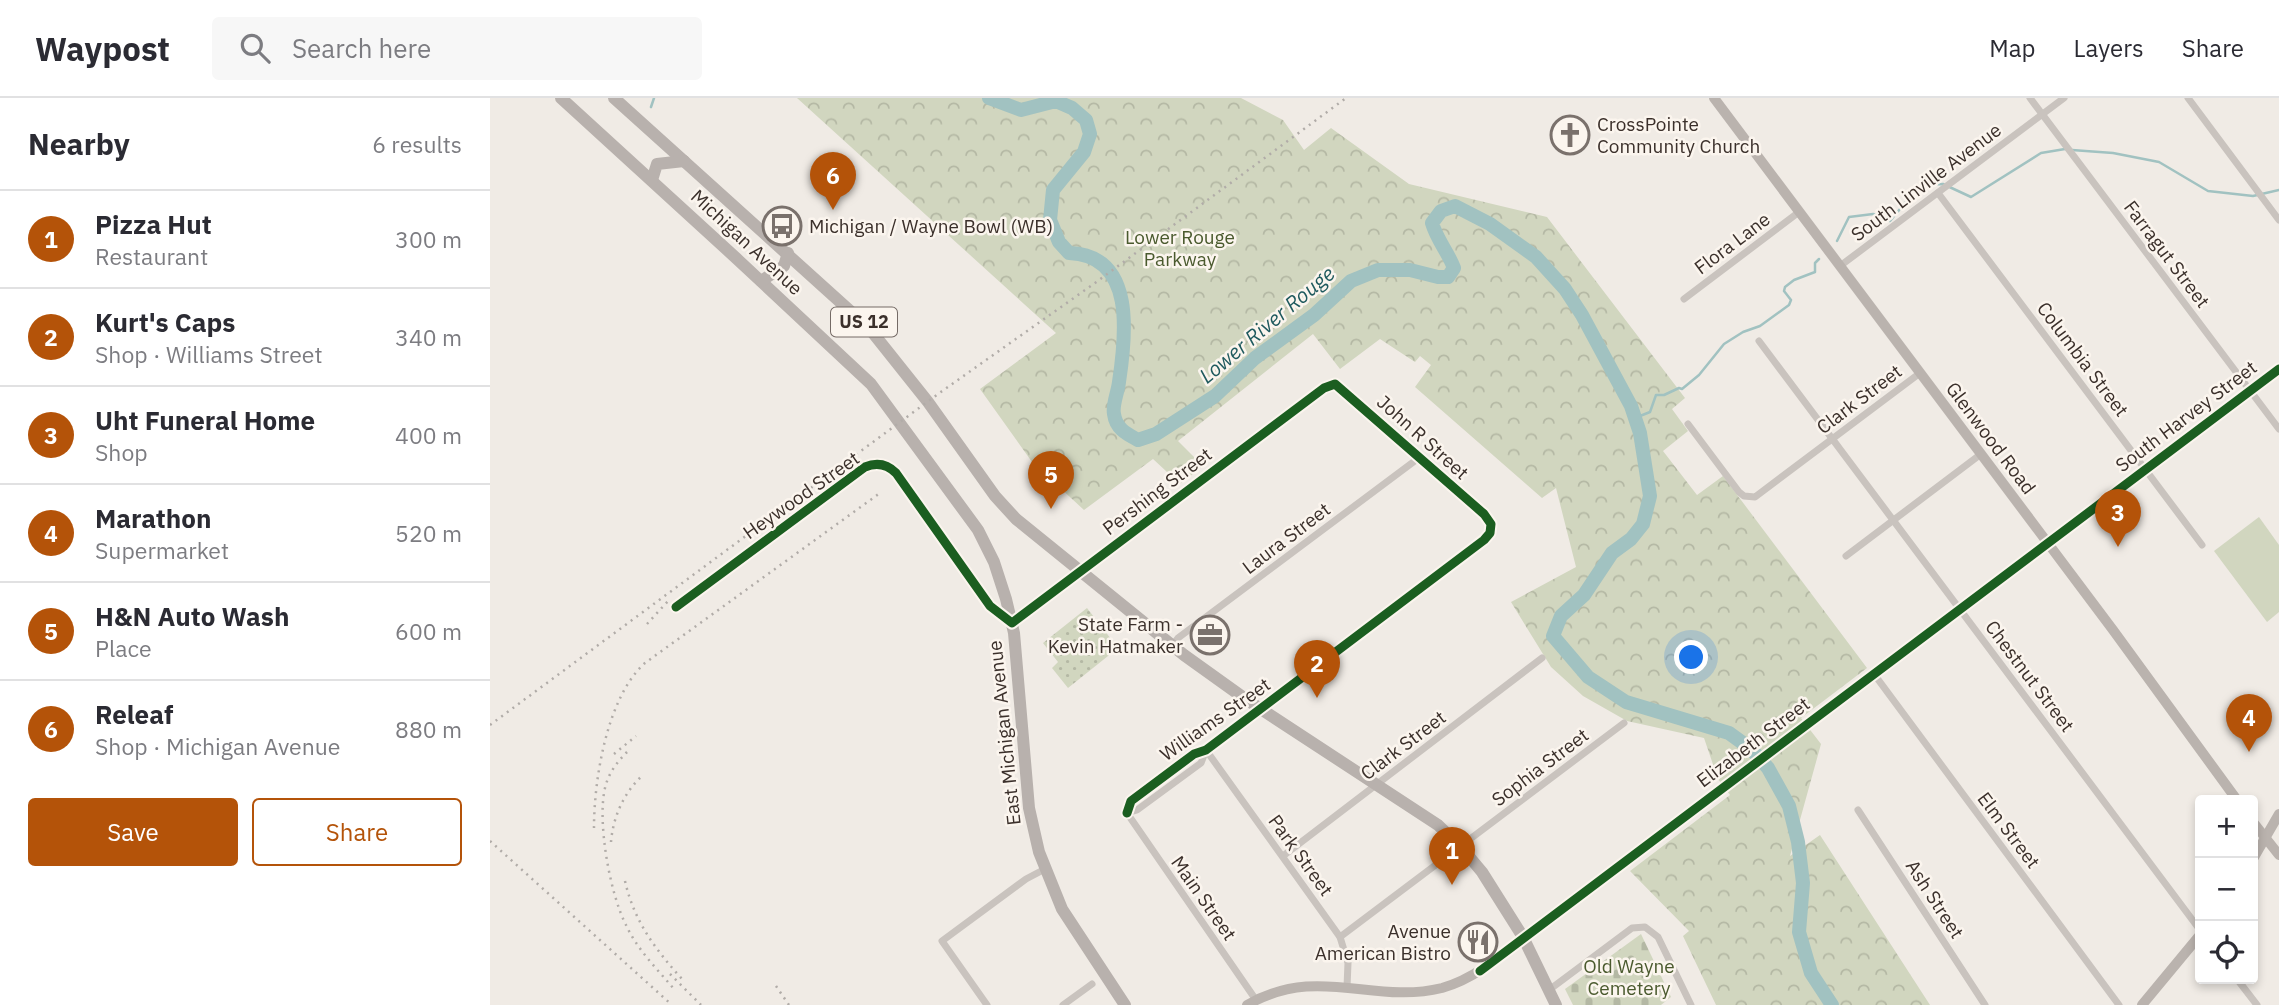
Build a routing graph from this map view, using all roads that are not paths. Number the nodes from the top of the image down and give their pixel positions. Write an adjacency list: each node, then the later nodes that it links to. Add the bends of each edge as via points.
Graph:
1 (561, 98): 9 (main road, Michigan Avenue / US 12)
2 (614, 98): 8 (main road, Michigan Avenue / US 12)
3 (1714, 98): 11 (street, Glenwood Road)
4 (2030, 98): 7 (street, Farragut Street)
5 (2064, 98): 7 (street, South Linville Avenue)
6 (2188, 98): 12 (street)
7 (2043, 114): 10 (street, South Linville Avenue); 21 (street, Farragut Street)
8 (684, 161): 9 (main road, via 657,164); 13 (main road, Michigan Avenue / US 12)
9 (652, 180): 15 (main road, Michigan Avenue / US 12)
10 (1938, 193): 14 (street, South Linville Avenue); 28 (street, Columbia Street)
11 (1799, 212): 14 (street, Glenwood Road); 16 (street, Flora Lane)
12 (2279, 220)
13 (788, 253): 15 (main road, via 783,266); 34 (main road, Michigan Avenue / US 12, via 869,328 1016,519)
14 (1840, 265): 19 (street, Glenwood Road)
15 (761, 281): 22 (main road, Michigan Avenue / US 12, via 871,384)
16 (1684, 299)
17 (1759, 341): 25 (street, Chestnut Street)
18 (2279, 369): 21 (street, South Harvey Street)
19 (1920, 373): 25 (street, Clark Street); 26 (street, Glenwood Road)
20 (1324, 388): 27 (street, John R Street, via 1332,383 1340,387); 34 (street, Pershing Street)
21 (2250, 391): 24 (street, Farragut Street); 28 (street, South Harvey Street)
22 (900, 422): 37 (main road, East Michigan Avenue / US 12, via 978,530 994,562)
23 (1688, 424): 25 (street, Clark Street, via 1739,492 1749,498 1760,495)
24 (2279, 429)
25 (1833, 439): 29 (street, Chestnut Street)
26 (1981, 454): 29 (street); 31 (street, Glenwood Road)
27 (1420, 457): 30 (street, John R Street, via 1484,514); 38 (street, Laura Street)
28 (2145, 469): 31 (street, South Harvey Street); 32 (street, Columbia Street)
29 (1893, 520): 33 (street); 36 (street, Chestnut Street)
30 (1491, 528): 41 (street, Williams Street, via 1484,540)
31 (2048, 542): 36 (street, Elizabeth Street); 45 (street, Glenwood Road)
32 (2202, 545)
33 (1846, 556)
34 (1080, 571): 37 (street, Pershing Street); 38 (main road, US 12)
35 (676, 607): 37 (street, Heywood Street, via 865,467 877,464 896,473 990,606)
36 (1960, 609): 40 (street, Elizabeth Street); 56 (street, Chestnut Street)
37 (1012, 623): 55 (main road, East Michigan Avenue / US 12, via 1029,808)
38 (1172, 646): 41 (main road, US 12)
39 (1542, 658): 44 (street, Clark Street)
40 (1874, 674): 58 (street, Elizabeth Street); 71 (street, Elm Street)
41 (1260, 709): 43 (street, Williams Street); 44 (main road, US 12)
42 (1624, 723): 51 (street, Sophia Street)
43 (1206, 750): 47 (street, Williams Street, via 1200,763); 53 (street, Park Street)
44 (1377, 785): 51 (main road, US 12, via 1438,825); 53 (street, Clark Street)
45 (2233, 795)
46 (1858, 810): 70 (street, Ash Street)
47 (1127, 814): 64 (street, Main Street)
48 (2279, 814): 50 (street)
49 (2258, 829): 50 (street)
50 (2266, 839): 52 (street); 54 (street)
51 (1461, 847): 57 (street, Sophia Street); 58 (main road, US 12)
52 (2279, 855)
53 (1283, 856): 57 (street, Park Street)
54 (2254, 858)
55 (1045, 869): 65 (street, via 942,941); 67 (main road, East Michigan Avenue / US 12, via 1071,925)
56 (2195, 922)
57 (1340, 937): 62 (street, Park Street, via 1348,964)
58 (1523, 937): 62 (street, Elizabeth Street, via 1480,971 1443,987 1407,992); 63 (main road, US 12)
59 (2195, 941): 72 (street)
60 (1092, 984): 66 (street)
61 (2241, 984): 73 (street)
62 (1347, 987): 64 (street, Elizabeth Street, via 1299,986)
63 (1549, 990): 68 (main road, US 12); 69 (street, via 1632,928 1645,927 1658,937)
64 (1257, 1002)
65 (987, 1005)
66 (1063, 1005)
67 (1125, 1005)
68 (1556, 1005)
69 (1691, 1005)
70 (1985, 1005)
71 (2119, 1005)
72 (2142, 1005)
73 (2256, 1005)

